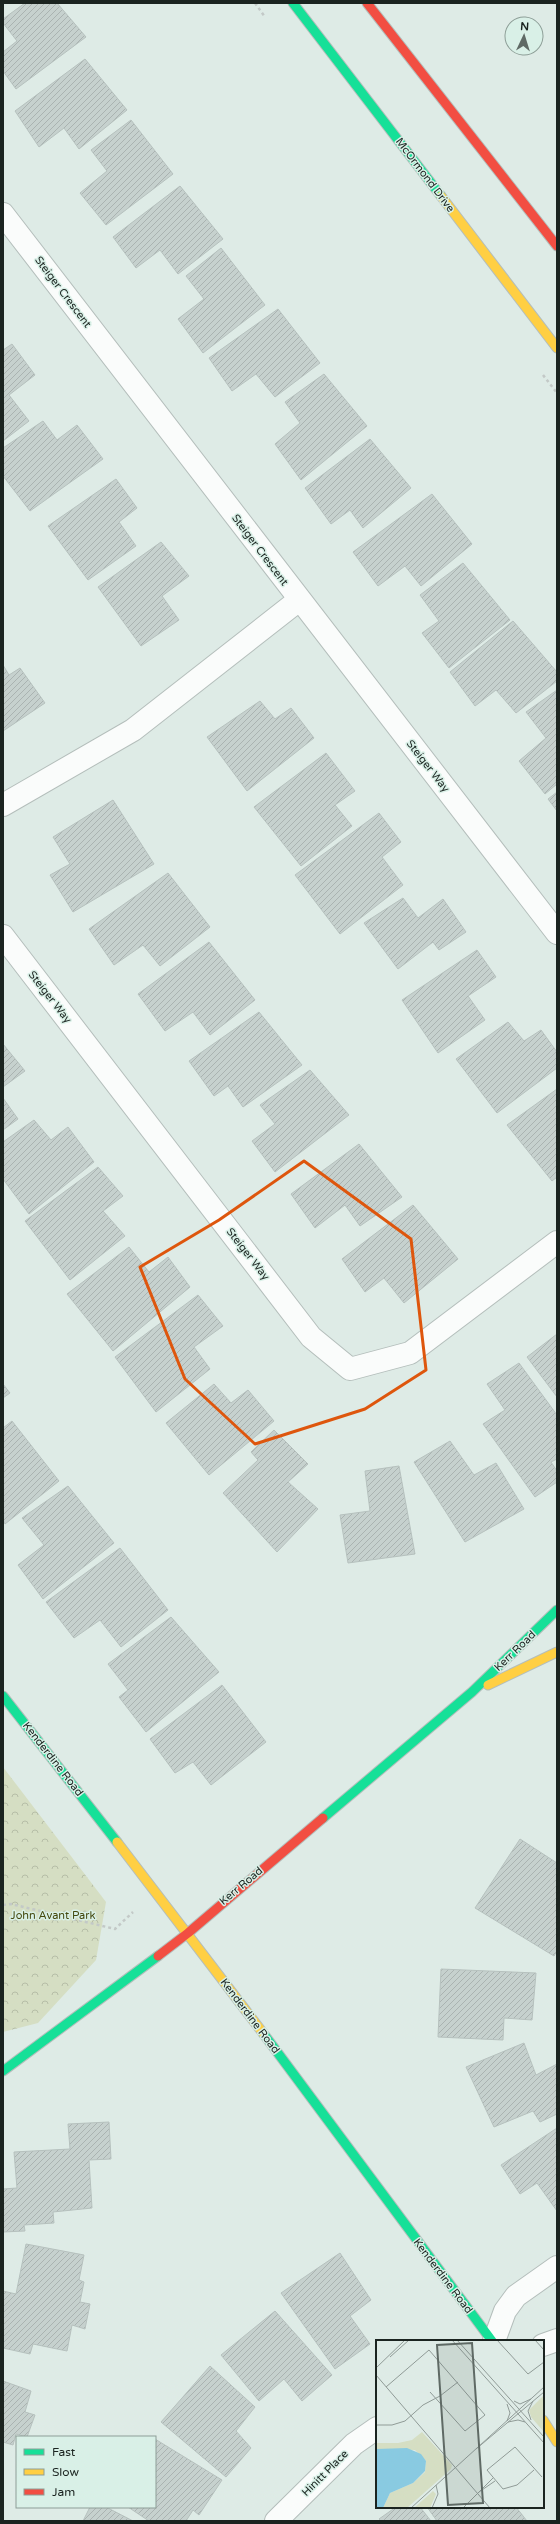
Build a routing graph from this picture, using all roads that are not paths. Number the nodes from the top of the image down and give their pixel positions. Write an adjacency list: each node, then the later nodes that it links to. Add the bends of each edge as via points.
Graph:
1 (293, 3): 5 (street, McOrmond Drive)
2 (367, 3): 4 (street)
3 (3, 214): 6 (street, Steiger Crescent)
4 (557, 246)
5 (557, 348)
6 (298, 600): 7 (street, via 133,730); 8 (street, Steiger Way)
7 (3, 805)
8 (557, 933)
9 (3, 936): 10 (street, Steiger Way, via 311,1337 350,1370 410,1353)
10 (557, 1242)
11 (557, 1610): 13 (street, Kerr Road)
12 (557, 1652): 13 (street, Kerr Road)
13 (472, 1692): 15 (street, Kerr Road)
14 (3, 1696): 15 (street, Kenderdine Road)
15 (188, 1933): 16 (street, Kerr Road); 18 (street, Kenderdine Road)
16 (3, 2071)
17 (557, 2267): 19 (street, via 516,2296 505,2311)
18 (492, 2340)
19 (493, 2340)
20 (557, 2340): 21 (street)
21 (544, 2345)
22 (544, 2422): 24 (street)
23 (376, 2429): 25 (street, Hinitt Place, via 354,2444)
24 (557, 2442)
25 (276, 2521)

